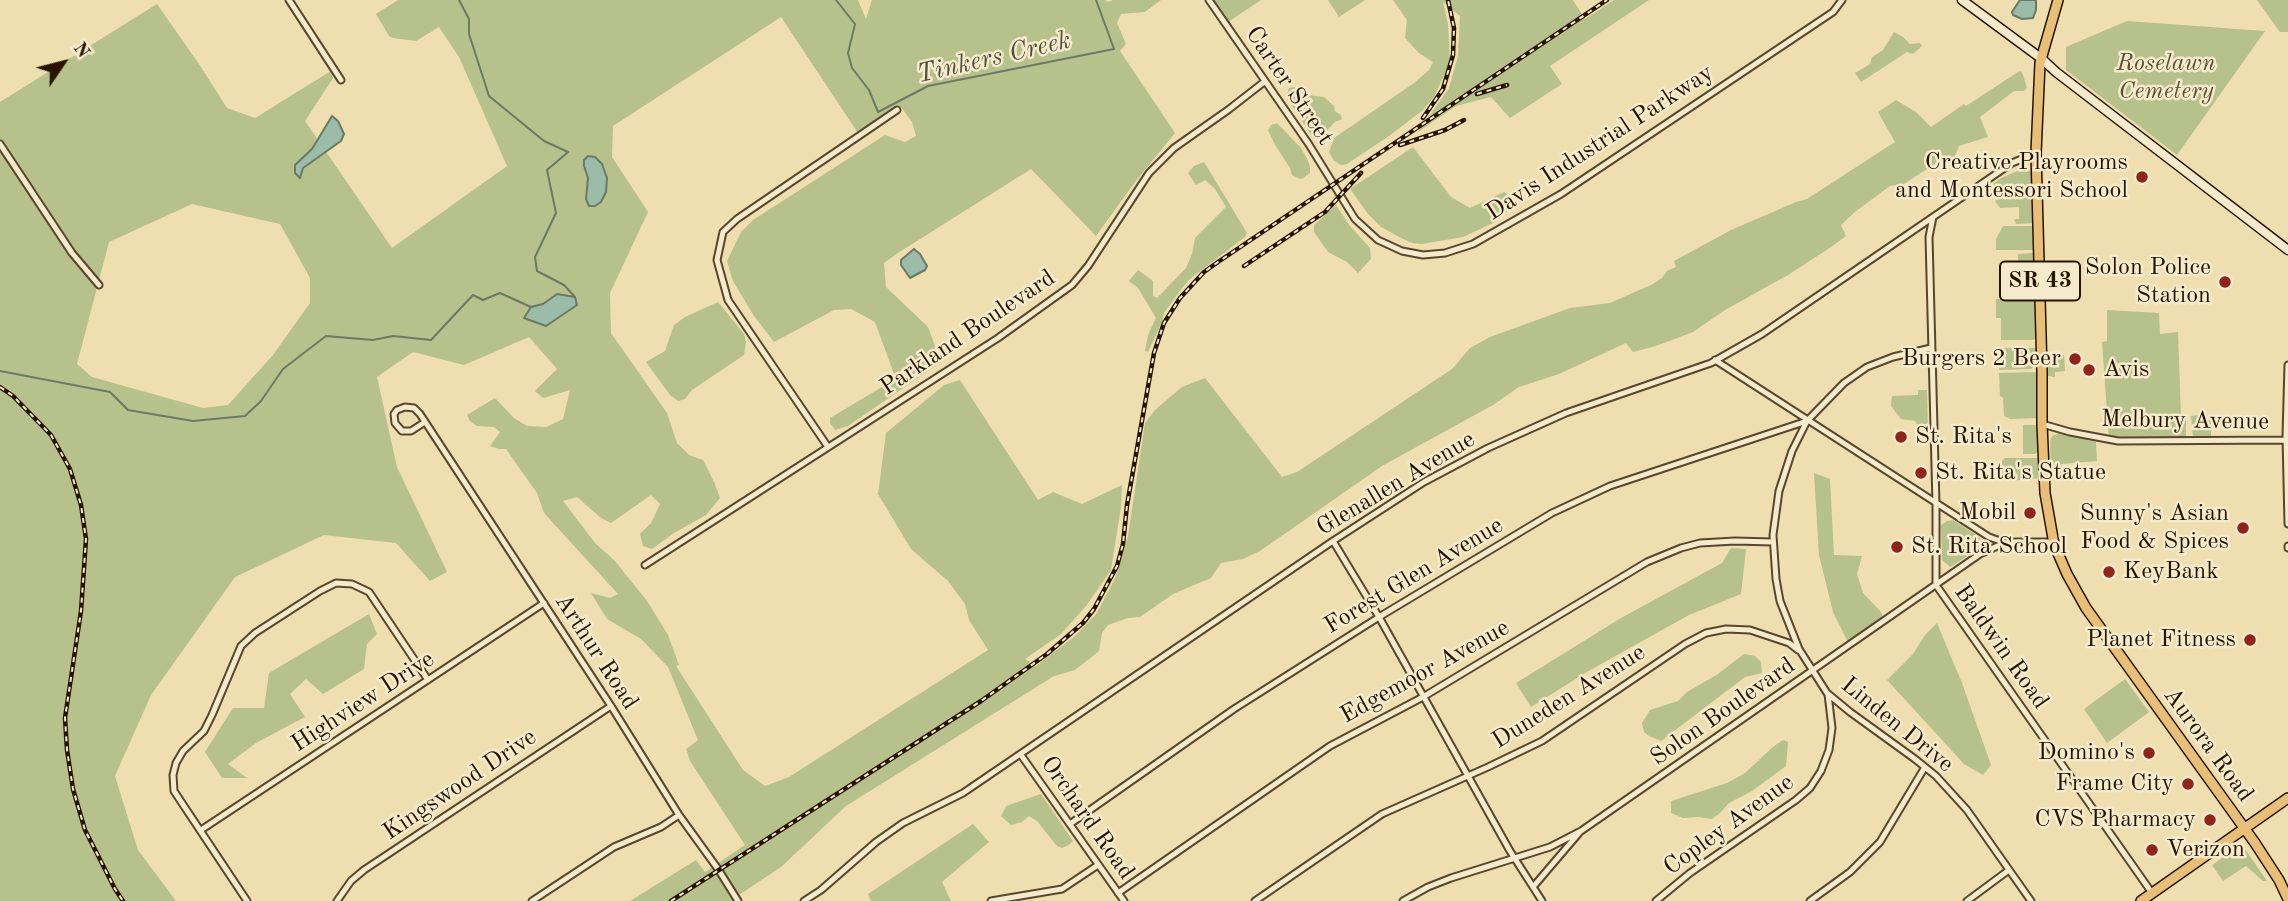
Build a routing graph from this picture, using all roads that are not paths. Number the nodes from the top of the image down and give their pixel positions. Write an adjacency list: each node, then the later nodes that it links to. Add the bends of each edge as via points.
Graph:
1 (289, 0): 7 (street)
2 (1209, 0): 8 (street, Carter Street)
3 (1842, 0): 12 (street, Davis Industrial Parkway, via 1833,12 1560,194 1474,244 1423,256 1402,250 1378,240 1354,219)
4 (1962, 0): 6 (street)
5 (2058, 0): 6 (main road, Aurora Road / SR 43)
6 (2042, 58): 11 (main road, Aurora Road / SR 43); 14 (street)
7 (341, 80)
8 (1265, 82): 12 (street, Carter Street); 23 (street, Parkland Boulevard, via 1174,148 1149,173 1072,285)
9 (897, 110): 23 (street, via 737,219 723,232 717,260 728,300)
10 (0, 144): 15 (street, via 72,253)
11 (2036, 153): 13 (street, Glenallen Avenue, via 2012,163); 21 (main road, Aurora Road / SR 43)
12 (1338, 192)
13 (1933, 217): 16 (street, Baldwin Road, via 1929,237); 17 (street, Glenallen Avenue, via 1762,334)
14 (2288, 250)
15 (99, 285)
16 (1931, 348): 19 (street, Linden Drive, via 1867,367); 24 (street, Baldwin Road)
17 (1715, 360): 19 (street); 26 (street, Glenallen Avenue, via 1566,413 1488,448 1424,482)
18 (2288, 365): 22 (street)
19 (1807, 421): 24 (street); 27 (street, Linden Drive, via 1779,491); 33 (street, Forest Glen Avenue, via 1583,497)
20 (425, 422): 20 (street, via 402,431 394,414 401,408 414,408); 32 (street, Arthur Road)
21 (2042, 424): 22 (street, Melbury Avenue, via 2128,442); 28 (main road, Aurora Road / SR 43)
22 (2286, 440): 25 (street)
23 (828, 447): 30 (street, Parkland Boulevard)
24 (1936, 504): 29 (street); 31 (street, Baldwin Road)
25 (2288, 524)
26 (1333, 541): 33 (street); 40 (street, Glenallen Avenue)
27 (1773, 542): 34 (street, Linden Drive, via 1780,601); 38 (street, Edgemoor Avenue, via 1700,543 1665,554)
28 (2053, 542): 29 (street, Solon Boulevard); 46 (main road, Aurora Road / SR 43, via 2086,608)
29 (2006, 543): 31 (street, Solon Boulevard, via 1980,554)
30 (645, 565)
31 (1936, 585): 35 (street, Solon Boulevard); 54 (street, Baldwin Road)
32 (544, 603): 36 (street, Highview Drive); 39 (street, Arthur Road)
33 (1379, 617): 38 (street); 45 (street, Forest Glen Avenue, via 1234,709)
34 (1801, 652): 35 (street, Linden Drive); 42 (street, Duneden Avenue, via 1750,630 1706,634 1542,741)
35 (1812, 671): 37 (street, Linden Drive); 48 (street, Solon Boulevard)
36 (428, 680): 47 (street, Highview Drive); 47 (street, via 369,592 336,583 294,607 241,646 204,730 176,763 174,791)
37 (1827, 693): 41 (street, Linden Drive); 66 (street, Copley Avenue, via 1832,728 1829,750 1810,788)
38 (1423, 697): 42 (street); 53 (street, Edgemoor Avenue, via 1330,746)
39 (611, 706): 44 (street, Arthur Road); 57 (street, Kingswood Drive, via 364,870)
40 (1021, 755): 45 (street, Orchard Road); 60 (street, Glenallen Avenue, via 963,793 904,823)
41 (1925, 767): 51 (street, Linden Drive, via 1967,810); 67 (street, via 1880,842 1850,872)
42 (1467, 777): 49 (street); 63 (street, Duneden Avenue, via 1382,814)
43 (2288, 798): 46 (main road)
44 (678, 815): 58 (street, via 614,847); 59 (street, Arthur Road)
45 (1070, 824): 50 (street, Orchard Road)
46 (2245, 828): 54 (main road); 55 (main road, Aurora Road / SR 43)
47 (201, 830): 56 (street)
48 (1581, 831): 49 (street, Solon Boulevard); 52 (street)
49 (1515, 859): 52 (street); 64 (street, Solon Boulevard, via 1451,877)
50 (1098, 865): 53 (street, Orchard Road); 61 (street, via 1062,889)
51 (2009, 870): 68 (street); 69 (street, Linden Drive)
52 (1533, 887): 65 (street)
53 (1118, 893): 62 (street, Orchard Road)
54 (2152, 893): 70 (main road)
55 (2288, 899)
56 (247, 901)
57 (337, 901)
58 (532, 901)
59 (738, 901)
60 (804, 901)
61 (991, 901)
62 (1124, 901)
63 (1255, 901)
64 (1404, 901)
65 (1542, 901)
66 (1656, 901)
67 (1810, 901)
68 (1967, 901)
69 (2031, 901)
70 (2141, 901)

